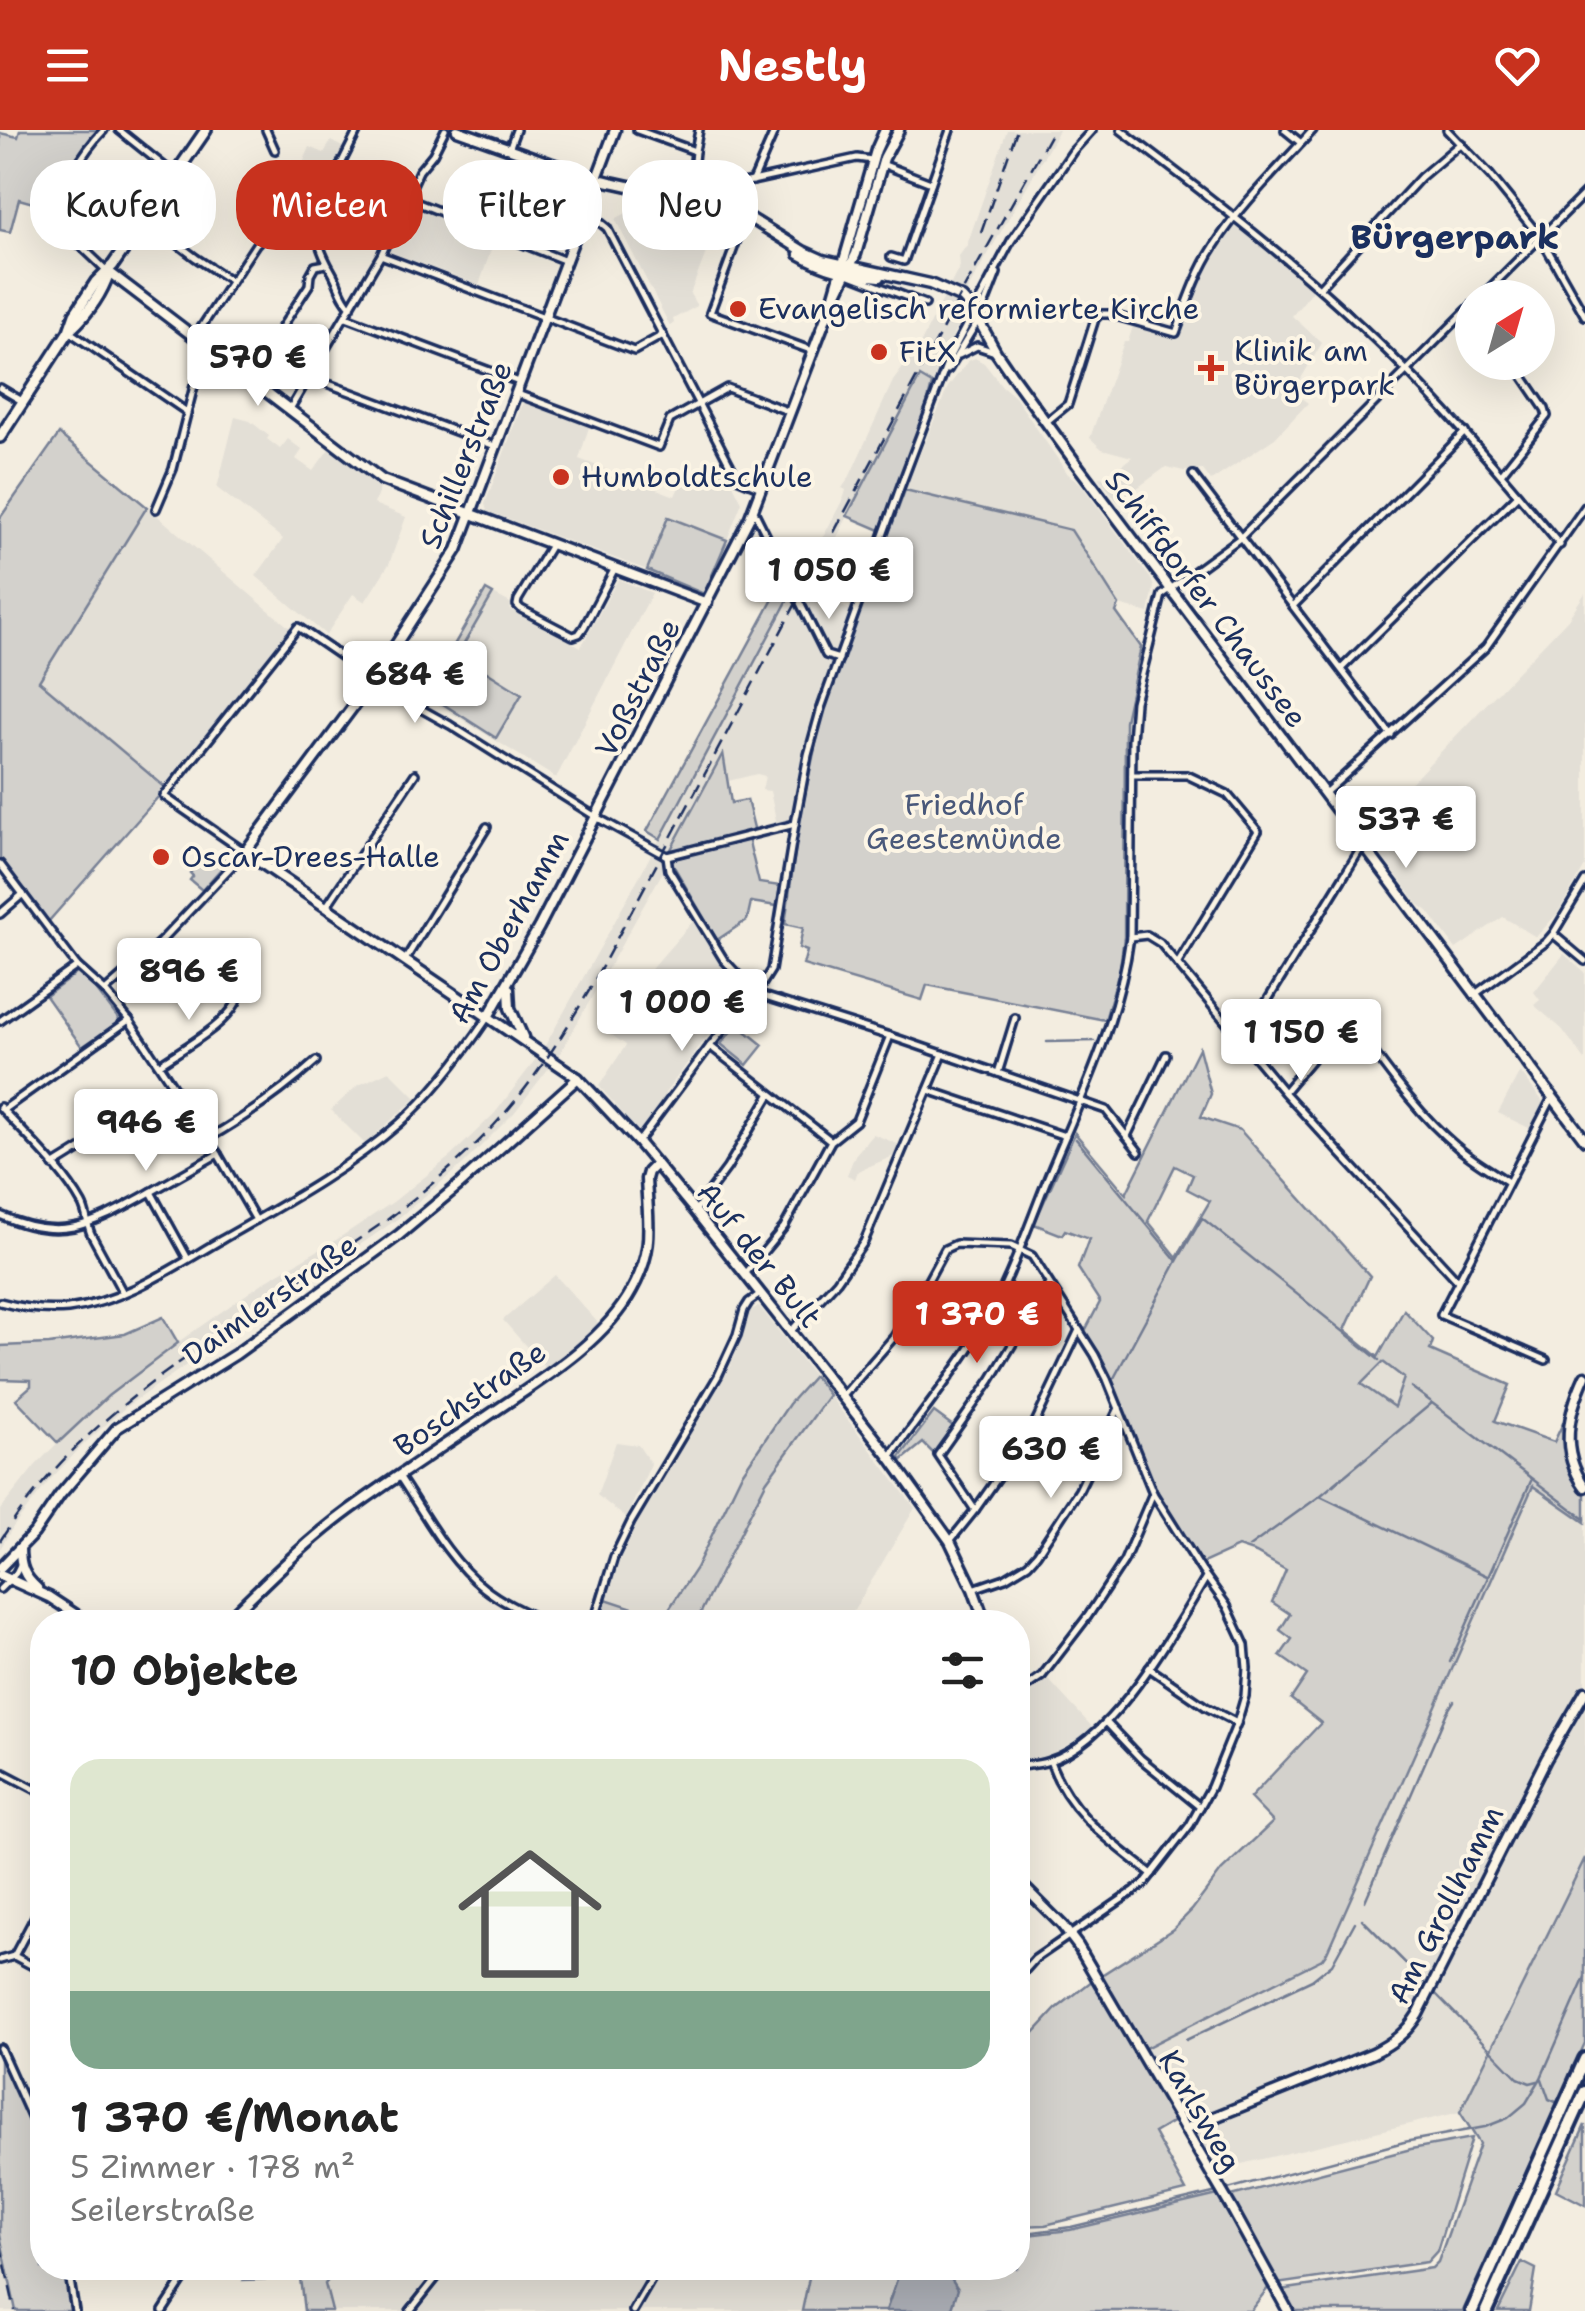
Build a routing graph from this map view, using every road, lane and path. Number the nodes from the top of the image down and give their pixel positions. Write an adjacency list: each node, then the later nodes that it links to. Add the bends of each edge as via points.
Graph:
1 (104, 130): 58 (street, via 78,165 54,218)
2 (119, 130): 27 (street)
3 (206, 130): 28 (main road)
4 (266, 130): 24 (street)
5 (358, 130): 29 (street)
6 (446, 130): 34 (street)
7 (457, 130): 23 (street)
8 (516, 130): 23 (street)
9 (616, 130): 36 (street, Schillerstraße)
10 (637, 130): 25 (street)
11 (700, 130): 25 (street)
12 (775, 130): 35 (street)
13 (885, 130): 33 (street)
14 (899, 130): 33 (street)
15 (950, 130): 38 (street)
16 (1092, 130): 54 (street)
17 (1121, 130): 40 (street)
18 (1285, 130): 22 (street)
19 (1313, 130): 22 (street)
20 (1447, 130): 21 (street)
21 (1461, 143): 43 (street); 61 (street, via 1420,177)
22 (1301, 144): 40 (street)
23 (509, 149): 26 (street)
24 (275, 150)
25 (694, 151): 32 (street)
26 (528, 156): 30 (street); 31 (street)
27 (157, 160)
28 (185, 160)
29 (344, 160)
30 (526, 160)
31 (540, 160)
32 (694, 160)
33 (878, 162): 37 (street, via 857,158); 38 (street); 57 (street, Voßstraße)
34 (423, 166)
35 (758, 166)
36 (602, 167)
37 (758, 179)
38 (930, 183): 53 (street, via 904,261)
39 (1585, 194): 43 (street)
40 (1236, 217): 61 (street); 90 (street, via 1197,278 1176,332 1100,314 1068,404)
41 (602, 224): 71 (street)
42 (758, 225): 57 (street)
43 (1541, 238): 60 (street); 65 (street)
44 (124, 250): 58 (main road)
45 (185, 250): 59 (street)
46 (251, 250): 59 (street)
47 (322, 250): 56 (street)
48 (384, 250): 52 (street)
49 (537, 250): 55 (street)
50 (570, 250): 55 (street, Schillerstraße)
51 (733, 250): 73 (street, via 710,313)
52 (381, 256): 63 (street); 67 (street)
53 (890, 257)
54 (1002, 258): 64 (street); 68 (street)
55 (566, 261): 67 (street, Schillerstraße)
56 (326, 264): 63 (street); 80 (street, via 315,266)
57 (845, 270): 62 (street); 64 (street, via 930,284); 73 (street, Voßstraße)
58 (109, 272): 70 (main road); 72 (street)
59 (231, 280): 72 (street)
60 (1498, 280)
61 (1319, 287): 77 (street)
62 (925, 304)
63 (350, 307): 66 (street)
64 (973, 310): 68 (street, Schiffdorfer Chaussee); 78 (street)
65 (1585, 316)
66 (346, 317): 79 (street); 82 (street)
67 (544, 318): 71 (street, via 634,351); 82 (street, Schillerstraße)
68 (979, 319): 74 (street, Schiffdorfer Chaussee); 76 (street)
69 (1455, 322): 77 (street)
70 (69, 330): 85 (main road); 88 (street)
71 (663, 336): 86 (street)
72 (195, 337): 75 (street)
73 (814, 351): 89 (street, Voßstraße)
74 (996, 352): 76 (street, via 976,346); 90 (street, Schiffdorfer Chaussee)
75 (218, 354): 80 (street); 88 (street, via 194,386)
76 (957, 357): 78 (street)
77 (1407, 370): 91 (street); 102 (street)
78 (943, 376): 109 (street)
79 (310, 377): 87 (street); 93 (street)
80 (249, 378): 87 (street)
81 (1525, 380): 94 (street, via 1547,416)
82 (520, 382): 84 (street, Schillerstraße)
83 (0, 388): 85 (street)
84 (515, 394): 86 (street, via 659,448 670,420); 93 (street, Schillerstraße)
85 (22, 400): 92 (main road)
86 (699, 404): 89 (street, via 726,388); 96 (street, via 737,478)
87 (290, 410): 101 (street, via 382,480)
88 (188, 412): 99 (street)
89 (790, 412): 96 (street, Voßstraße)
90 (1046, 422): 106 (street, Schiffdorfer Chaussee)
91 (1464, 432): 94 (street); 108 (street)
92 (0, 437)
93 (495, 446): 101 (street, Schillerstraße)
94 (1501, 474): 97 (street)
95 (1193, 476): 102 (street)
96 (761, 488): 100 (street, Voßstraße)
97 (1518, 495): 104 (street); 110 (street)
98 (1585, 507): 104 (street)
99 (156, 509)
100 (753, 509): 107 (street, Voßstraße); 109 (street, via 826,655)
101 (470, 513): 103 (street); 111 (street, Schillerstraße, via 457,550)
102 (1240, 538): 106 (street); 108 (street)
103 (550, 544): 105 (street); 105 (street, via 518,605 573,636)
104 (1560, 545): 112 (street, via 1486,647)
105 (616, 568): 107 (street)
106 (1170, 588): 114 (street, via 1162,594 1136,702); 115 (street, Schiffdorfer Chaussee)
107 (707, 603): 116 (street, Voßstraße)
108 (1293, 606): 110 (street)
109 (839, 659): 117 (street, via 808,755)
110 (1341, 668): 112 (street)
111 (373, 680): 116 (street); 120 (street, Schillerstraße); 120 (street, via 298,628 164,796)
112 (1391, 735): 115 (street)
113 (415, 774): 125 (street)
114 (1132, 775): 128 (street); 131 (street, via 1186,775 1227,794 1258,831)
115 (1324, 794): 119 (street, Schiffdorfer Chaussee)
116 (596, 817): 121 (street); 133 (street, Am Oberhamm)
117 (795, 824): 121 (street); 135 (street, via 775,956)
118 (487, 827): 129 (street)
119 (1363, 845): 136 (street, Schiffdorfer Chaussee); 143 (street)
120 (246, 852): 125 (street, Auf der Bult); 134 (street, Schillerstraße)
121 (669, 856): 135 (street, via 670,870 724,960)
122 (0, 864): 124 (street)
123 (1585, 881): 127 (street)
124 (23, 894): 126 (street); 132 (street)
125 (326, 907): 129 (street, Auf der Bult)
126 (0, 914)
127 (1553, 934): 130 (street); 136 (street)
128 (1130, 938): 131 (street, via 1147,935); 157 (street, via 1117,1000)
129 (405, 960): 138 (street, Auf der Bult)
130 (1585, 961)
131 (1178, 963): 143 (street)
132 (77, 966): 134 (street); 140 (street)
133 (510, 980): 138 (street, Am Oberhamm); 144 (street, via 510,1008)
134 (105, 990): 141 (street)
135 (756, 994): 142 (street); 145 (street)
136 (1474, 994): 156 (street, Schiffdorfer Chaussee)
137 (239, 996): 149 (street, via 235,1008)
138 (488, 1018): 144 (street, Auf der Bult); 173 (street, Am Oberhamm, via 403,1120 354,1160)
139 (1015, 1018): 150 (street)
140 (0, 1020)
141 (129, 1020): 149 (street); 158 (street)
142 (890, 1036): 146 (street); 163 (street, via 856,1121)
143 (1242, 1042): 154 (street)
144 (528, 1044): 151 (street, Auf der Bult)
145 (710, 1046): 155 (street); 164 (street)
146 (943, 1054): 150 (street); 153 (street)
147 (1166, 1055): 160 (street)
148 (316, 1061): 161 (street)
149 (160, 1064): 152 (street)
150 (998, 1072): 157 (street)
151 (578, 1078): 164 (street, Auf der Bult); 195 (street, Daimlerstraße, via 399,1235 236,1354 117,1428)
152 (176, 1090): 161 (street); 168 (street)
153 (928, 1090): 159 (street); 184 (street, via 864,1242)
154 (1284, 1092): 169 (street, via 1349,1018 1446,1137); 178 (street)
155 (770, 1094): 163 (street); 171 (street)
156 (1552, 1098): 162 (street, Schiffdorfer Chaussee); 169 (street)
157 (1080, 1100): 159 (street); 160 (street, via 1106,1110)
158 (1, 1109): 168 (street)
159 (1065, 1136): 175 (street)
160 (1127, 1136): 165 (street)
161 (208, 1138): 166 (street)
162 (1585, 1140)
163 (831, 1141): 177 (street, via 784,1227)
164 (638, 1142): 167 (street, Auf der Bult)
165 (1139, 1152)
166 (218, 1154): 170 (street); 173 (street)
167 (656, 1164): 171 (street, Auf der Bult); 190 (street, Boschstraße, via 646,1179 645,1260 624,1304 551,1373)
168 (53, 1166): 174 (street, via 85,1208)
169 (1508, 1182): 178 (street)
170 (151, 1192): 174 (street); 176 (street)
171 (696, 1211): 177 (street, Auf der Bult)
172 (0, 1215): 174 (street, via 40,1229)
173 (256, 1220): 176 (street, Am Oberhamm)
174 (87, 1224): 180 (street)
175 (1019, 1249): 179 (street, via 1032,1256); 187 (street, via 945,1249 894,1337); 189 (street, via 980,1332)
176 (188, 1259): 180 (street, Am Oberhamm)
177 (746, 1273): 181 (street, Auf der Bult)
178 (1457, 1280): 185 (street, via 1441,1315)
179 (1049, 1284): 183 (street); 193 (street, via 938,1455)
180 (123, 1293): 182 (street, Am Oberhamm, via 71,1308)
181 (761, 1293): 184 (street, Auf der Bult); 206 (street, via 744,1310 718,1376 631,1522)
182 (0, 1302)
183 (1078, 1330): 188 (street); 193 (street, via 1032,1429)
184 (791, 1331): 187 (street, Auf der Bult)
185 (1546, 1360)
186 (1585, 1376): 191 (street, via 1571,1410 1569,1450)
187 (842, 1397): 189 (street, Auf der Bult)
188 (1119, 1408): 192 (street); 201 (street, via 1079,1490 1037,1554 1004,1578)
189 (890, 1457): 194 (street, Auf der Bult)
190 (399, 1476): 204 (street, Boschstraße, via 310,1539); 205 (street, via 452,1554 479,1584)
191 (1585, 1486)
192 (1154, 1493): 199 (street); 209 (street, via 1124,1561 1042,1676)
193 (975, 1510): 194 (street)
194 (950, 1542): 201 (street, Auf der Bult)
195 (20, 1547): 196 (street); 197 (street, Daimlerstraße)
196 (21, 1564): 198 (street); 202 (street, via 24,1576)
197 (0, 1568)
198 (5, 1577): 200 (street); 202 (street)
199 (1206, 1578): 208 (street); 212 (street, via 1246,1644)
200 (0, 1589)
201 (973, 1589): 207 (street, Auf der Bult)
202 (49, 1597): 203 (street)
203 (69, 1610)
204 (236, 1610)
205 (519, 1610)
206 (598, 1610)
207 (981, 1610)
208 (1149, 1668): 211 (street); 212 (street)
209 (1030, 1683)
210 (1585, 1692): 230 (street, Am Grollhamm, via 1402,2036)
211 (1106, 1722): 213 (street); 217 (street)
212 (1237, 1722): 217 (street)
213 (1050, 1761): 214 (street); 218 (street, via 1069,1801)
214 (1030, 1764)
215 (0, 1771): 216 (street)
216 (30, 1787)
217 (1200, 1808): 218 (street)
218 (1152, 1874): 221 (street)
219 (1030, 1893): 221 (street)
220 (30, 1926): 222 (street)
221 (1070, 1935): 225 (street); 230 (street, Karlsweg)
222 (14, 1956): 223 (street); 224 (street)
223 (0, 1960)
224 (30, 1965)
225 (1030, 1965)
226 (0, 2048): 229 (street)
227 (1585, 2059): 240 (highway)
228 (1585, 2092): 241 (highway)
229 (30, 2106)
230 (1185, 2129): 239 (street, Karlsweg)
231 (70, 2280): 235 (street)
232 (183, 2280): 236 (street)
233 (435, 2280): 237 (street)
234 (651, 2280): 238 (street)
235 (75, 2311)
236 (163, 2311)
237 (410, 2311)
238 (633, 2311)
239 (1288, 2311)
240 (1472, 2311)
241 (1486, 2311)

